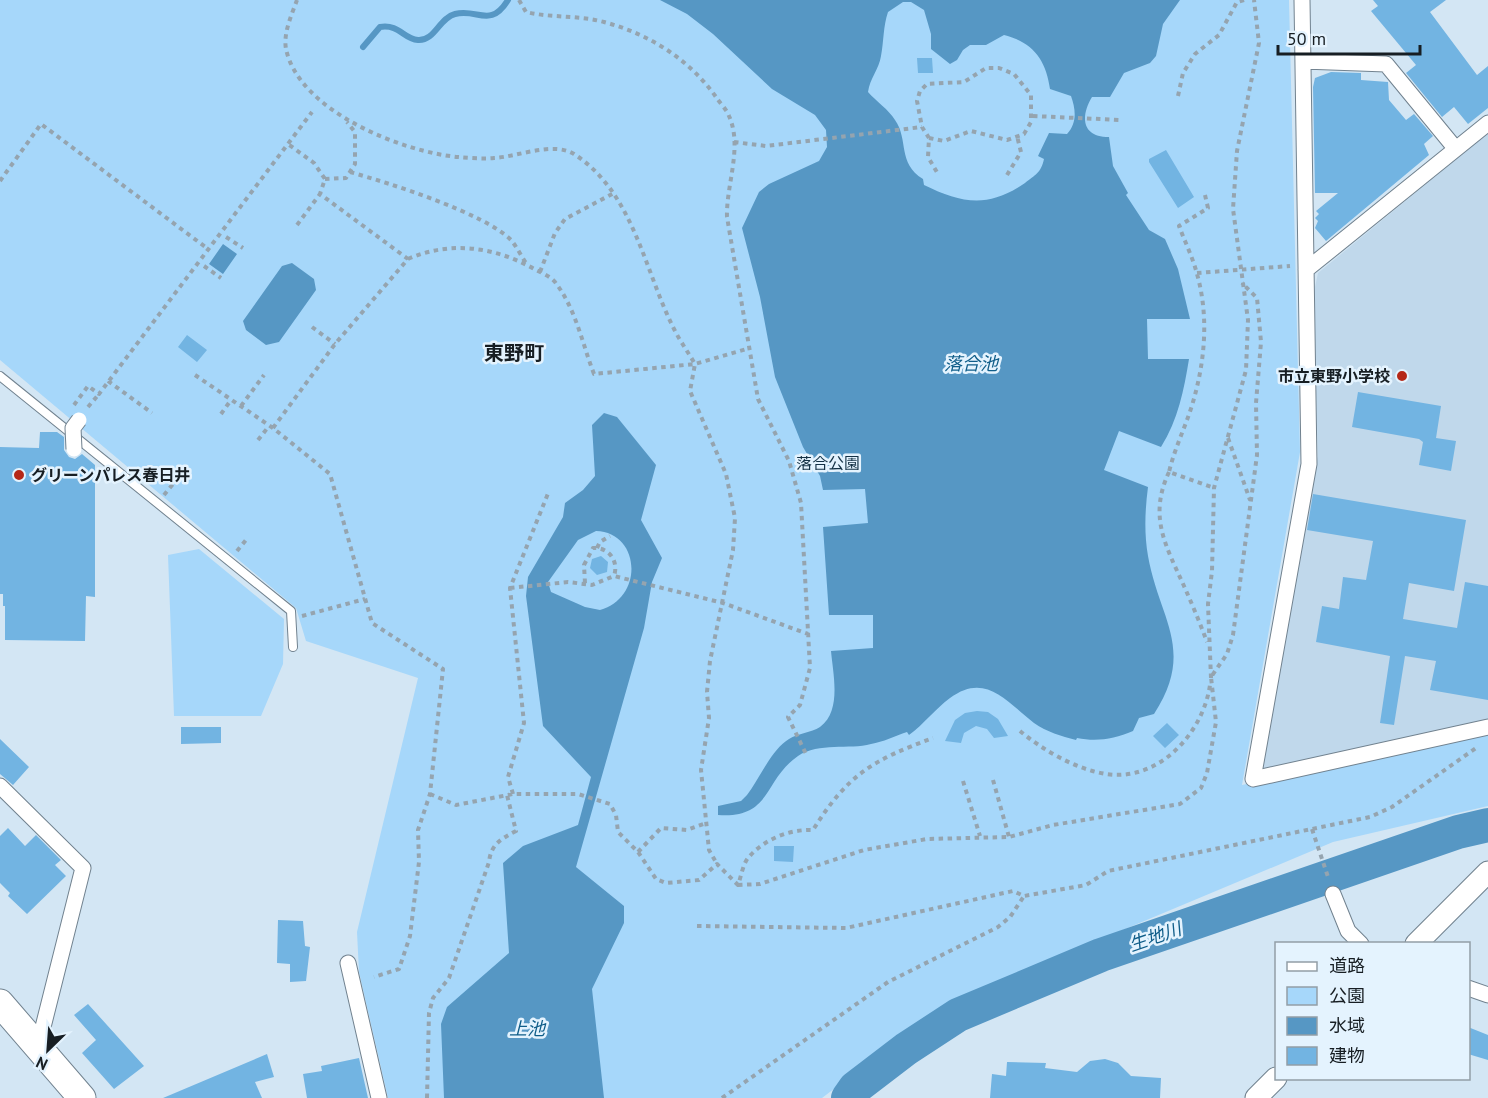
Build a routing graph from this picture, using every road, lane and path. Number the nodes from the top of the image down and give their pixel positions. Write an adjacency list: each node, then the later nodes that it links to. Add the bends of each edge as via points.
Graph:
1 (297, 0): 11 (path, via 286,48 301,80)
2 (519, 0): 17 (path, via 526,12 604,22 650,40 677,56 700,75 730,116)
3 (1244, 0): 6 (path)
4 (1254, 0): 36 (path, via 1259,43 1237,151 1233,209)
5 (1302, 0): 7 (street)
6 (1236, 1): 8 (path, via 1220,35 1195,54 1183,73)
7 (1303, 61): 19 (street, via 1386,64); 35 (street)
8 (1178, 96)
9 (312, 112): 18 (path)
10 (1032, 116): 12 (path); 14 (path, via 1031,95 1014,74 986,68 964,82 927,84 917,101); 15 (path, via 1024,134)
11 (344, 119): 20 (path, via 356,132 355,164); 25 (path, via 429,153 495,158 552,149 572,153)
12 (1122, 120)
13 (1488, 123): 19 (street)
14 (922, 127): 16 (path); 17 (path, via 766,146)
15 (1017, 136): 16 (path, via 1007,140 971,131 944,141); 22 (path, via 1021,152)
16 (929, 138): 21 (path, via 928,157)
17 (734, 142): 43 (path, via 727,217)
18 (288, 144): 23 (path, via 314,163); 31 (path)
19 (1455, 148): 35 (street)
20 (350, 172): 23 (path, via 346,178); 33 (path, via 407,189 490,226 510,240)
21 (938, 174)
22 (1007, 175)
23 (325, 180): 26 (path)
24 (0, 181): 31 (path, via 41,124)
25 (614, 193): 37 (path, via 565,219 555,233); 44 (path, via 674,328)
26 (320, 194): 28 (path); 32 (path)
27 (1206, 195): 38 (path, via 1208,208 1179,226)
28 (297, 225)
29 (226, 237): 30 (path)
30 (243, 248)
31 (208, 249): 48 (path)
32 (408, 259): 33 (path, via 426,251 476,248); 42 (path)
33 (527, 265): 37 (path)
34 (204, 266): 39 (path)
35 (1306, 267): 36 (path); 75 (street, via 1309,464 1253,779)
36 (1240, 269): 38 (path); 40 (path)
37 (540, 272): 44 (path, via 553,280 573,310 594,374)
38 (1197, 273): 59 (path, via 1205,323 1204,351 1193,402)
39 (221, 278)
40 (1242, 283): 56 (path, via 1248,320 1246,370); 62 (path, via 1257,298 1261,342 1257,455)
41 (312, 327): 42 (path)
42 (336, 344): 55 (path)
43 (750, 348): 44 (path); 71 (path, via 758,399 789,461 801,503)
44 (695, 364): 69 (path, via 690,391 726,474 735,518)
45 (195, 375): 49 (path)
46 (264, 375): 50 (path)
47 (0, 376): 54 (lane)
48 (108, 381): 51 (path); 54 (path, via 99,394 88,386)
49 (231, 400): 50 (path); 52 (path)
50 (241, 406): 55 (path)
51 (152, 413)
52 (221, 414)
53 (79, 420): 58 (street, bridge, via 73,428)
54 (61, 423): 70 (lane, via 291,611)
55 (271, 427): 57 (path); 68 (path, via 330,474)
56 (1228, 438): 60 (path); 62 (path)
57 (258, 440)
58 (74, 449)
59 (1169, 472): 60 (path); 72 (path, via 1160,500 1161,532)
60 (1214, 488): 72 (path)
61 (549, 491): 67 (path)
62 (1250, 501): 74 (path, via 1233,634 1227,654)
63 (610, 536): 64 (path)
64 (597, 548): 65 (path, via 614,559); 66 (path, via 585,559)
65 (614, 576): 66 (path, via 592,585); 69 (path)
66 (585, 583): 67 (path)
67 (510, 588): 84 (path, via 524,723 508,777)
68 (365, 599): 70 (path); 83 (path, via 372,623 443,669)
69 (723, 603): 71 (path); 86 (path, via 707,692 709,718 701,771)
70 (292, 619): 73 (lane)
71 (808, 634): 79 (path, via 810,668 805,695 788,717)
72 (1209, 645): 74 (path)
73 (293, 646)
74 (1211, 678): 76 (path, via 1208,703 1188,739 1167,758 1133,773 1106,774 1068,761); 89 (path, via 1216,722 1201,788 1180,804 1053,825)
75 (1488, 727)
76 (1020, 731)
77 (933, 738): 93 (path, via 863,770 837,795 813,830 797,829 773,838 747,858)
78 (1481, 746): 87 (path, via 1392,807 1370,817)
79 (807, 756)
80 (993, 780): 89 (path)
81 (963, 781): 88 (path)
82 (0, 786): 104 (street, via 83,868)
83 (430, 794): 85 (path, via 456,805); 100 (path, via 418,830 419,862 410,936 399,969)
84 (513, 794): 85 (path); 90 (path, via 578,794 610,804 618,832)
85 (507, 795): 108 (path, via 516,831 495,844 491,852 449,978 433,998 429,1012)
86 (706, 823): 90 (path, via 687,830 661,828); 91 (path, via 709,850)
87 (1312, 829): 94 (path); 95 (path, via 1108,871 1086,885)
88 (980, 836): 89 (path); 93 (path, via 927,839 864,850 760,884)
89 (1009, 837)
90 (638, 852): 91 (path, via 656,879 666,883 699,880)
91 (717, 864): 93 (path)
92 (1488, 872): 98 (main road)
93 (738, 885)
94 (1333, 894): 97 (street, via 1348,931)
95 (1024, 896): 96 (path, via 1013,891 846,928); 109 (path, via 998,927 888,982)
96 (697, 926)
97 (1359, 942)
98 (1418, 942)
99 (348, 963): 107 (street)
100 (374, 976)
101 (1470, 989): 102 (street)
102 (1488, 995)
103 (0, 1003): 104 (highway)
104 (38, 1047): 106 (highway)
105 (1275, 1079): 110 (main road)
106 (82, 1098)
107 (379, 1098)
108 (427, 1098)
109 (722, 1098)
110 (1256, 1098)

